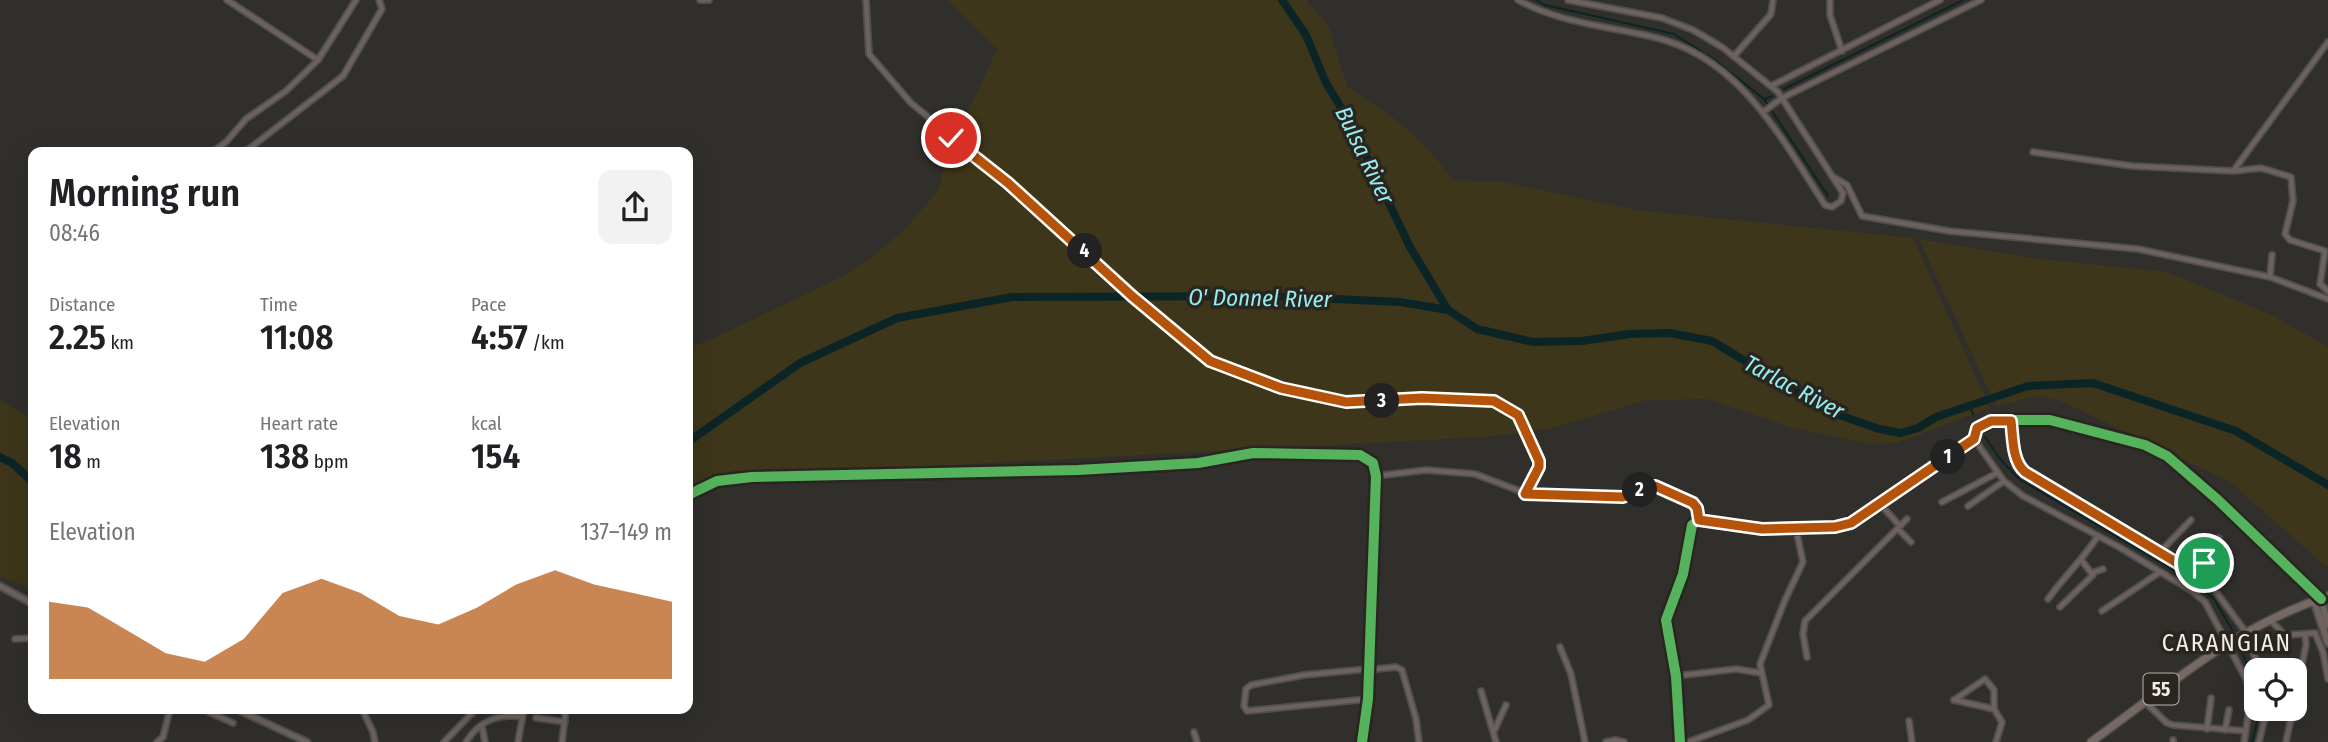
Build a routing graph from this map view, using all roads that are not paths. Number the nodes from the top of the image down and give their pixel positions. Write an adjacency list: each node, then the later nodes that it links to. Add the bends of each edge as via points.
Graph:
1 (228, 0): 17 (street)
2 (356, 0): 17 (street)
3 (379, 0): 22 (street, via 382,9 343,76)
4 (700, 0): 5 (street)
5 (709, 0)
6 (866, 0): 36 (street, via 869,54 911,103 1210,361 1281,388 1346,402 1422,398 1501,403 1518,415 1539,461)
7 (1518, 0): 20 (street, via 1572,22 1654,37 1681,47 1731,78)
8 (1568, 0): 13 (street)
9 (1773, 0): 16 (street, via 1771,14)
10 (1830, 0): 15 (street)
11 (1940, 0): 15 (street)
12 (1981, 0): 19 (street)
13 (1588, 1): 16 (street, via 1671,21)
14 (2328, 42): 24 (street)
15 (1842, 51): 18 (street)
16 (1734, 56): 18 (street)
17 (318, 60): 21 (street)
18 (1772, 86): 19 (street)
19 (1780, 99): 20 (street); 25 (street)
20 (1764, 111): 25 (street, via 1828,206 1843,198)
21 (218, 147)
22 (251, 147)
23 (2034, 152): 24 (street, via 2121,165)
24 (2234, 171): 28 (street, via 2261,168 2291,177 2293,201 2286,234 2290,240 2325,251 2320,284)
25 (1833, 177): 27 (street, via 1847,185 1862,216 1949,231 2138,249)
26 (2272, 255): 27 (street)
27 (2270, 277): 29 (street)
28 (2328, 291)
29 (2328, 299)
30 (2011, 421): 31 (street, via 1991,421 1977,428); 48 (street, via 2020,467); 57 (street, via 2050,420 2145,445 2167,456)
31 (1974, 439): 32 (street); 38 (street)
32 (1997, 472): 34 (street); 37 (street)
33 (1376, 476): 35 (street, via 1373,463 1360,455 1249,453 1198,463 1078,470 729,478); 36 (street, via 1426,470 1475,474); 74 (street)
34 (2004, 481): 39 (street); 45 (street)
35 (693, 493)
36 (1525, 494): 41 (street, via 1623,497 1655,486 1693,503)
37 (1942, 502)
38 (1880, 504): 43 (street); 44 (street, via 1851,523)
39 (1968, 506)
40 (1907, 519): 43 (street)
41 (1699, 520): 44 (street); 76 (street, via 1689,531 1687,560 1666,620)
42 (2191, 520): 48 (street)
43 (1899, 527): 47 (street); 71 (street, via 1805,621)
44 (1796, 529): 75 (street, via 1803,562 1760,664)
45 (2098, 536): 50 (street); 53 (street)
46 (2219, 538): 51 (street)
47 (1911, 542)
48 (2161, 551): 55 (street)
49 (2200, 551): 51 (street)
50 (2082, 561): 54 (street); 58 (street)
51 (2198, 566): 55 (street)
52 (2103, 569): 54 (street)
53 (2160, 572): 61 (street); 68 (street, via 2204,602)
54 (2092, 573): 60 (street)
55 (2194, 573): 64 (street, via 2224,600)
56 (0, 586): 59 (street)
57 (2322, 598): 62 (highway, 55); 63 (main road); 69 (main road)
58 (2048, 599)
59 (28, 601)
60 (2060, 607)
61 (2102, 611)
62 (2269, 619): 64 (highway, 55); 65 (street, via 2285,635)
63 (2328, 625)
64 (2245, 631): 68 (highway, 55); 72 (street)
65 (2305, 635): 73 (street); 77 (street, via 2315,633 2320,641)
66 (28, 638): 67 (street)
67 (15, 639)
68 (2227, 642): 81 (highway, 55); 102 (street, via 2251,697)
69 (2328, 643)
70 (1560, 647): 118 (street, via 1571,674)
71 (1807, 657)
72 (2255, 658)
73 (2303, 658)
74 (1367, 670): 80 (street); 80 (street, via 1251,685 1244,696 1247,711); 116 (street, via 1402,670)
75 (1762, 674): 76 (street, via 1736,669); 122 (street, via 1769,701 1765,710)
76 (1676, 676): 121 (street)
77 (2328, 679)
78 (1481, 691): 104 (street)
79 (2211, 698): 100 (street)
80 (1368, 699): 115 (street)
81 (2144, 702): 100 (street, via 2167,723); 105 (highway, 55)
82 (1506, 705): 104 (street)
83 (1994, 709): 83 (street, via 1994,690 1985,679 1954,699); 124 (street, via 2002,722)
84 (2229, 710): 101 (street)
85 (169, 714): 106 (street, via 163,737)
86 (213, 714): 98 (street)
87 (247, 714): 107 (street)
88 (364, 714): 108 (street)
89 (471, 714): 109 (street)
90 (522, 714): 92 (street)
91 (566, 714): 97 (street)
92 (522, 717): 99 (street, via 500,715); 112 (street)
93 (536, 718): 97 (street)
94 (1909, 721): 123 (street)
95 (2264, 721): 126 (street)
96 (2290, 721): 127 (street)
97 (565, 722): 113 (street)
98 (233, 723)
99 (482, 725): 110 (street); 111 (street)
100 (2207, 729): 101 (street)
101 (2225, 730): 102 (street)
102 (2246, 731): 125 (street)
103 (1194, 732): 114 (street)
104 (1493, 732): 117 (street)
105 (2095, 741)
106 (157, 742)
107 (307, 742)
108 (375, 742)
109 (444, 742)
110 (466, 742)
111 (485, 742)
112 (518, 742)
113 (562, 742)
114 (1197, 742)
115 (1362, 742)
116 (1419, 742)
117 (1496, 742)
118 (1585, 742)
119 (1606, 742): 120 (street)
120 (1624, 742)
121 (1680, 742)
122 (1688, 742)
123 (1912, 742)
124 (1996, 742)
125 (2244, 742)
126 (2259, 742)
127 (2286, 742)

